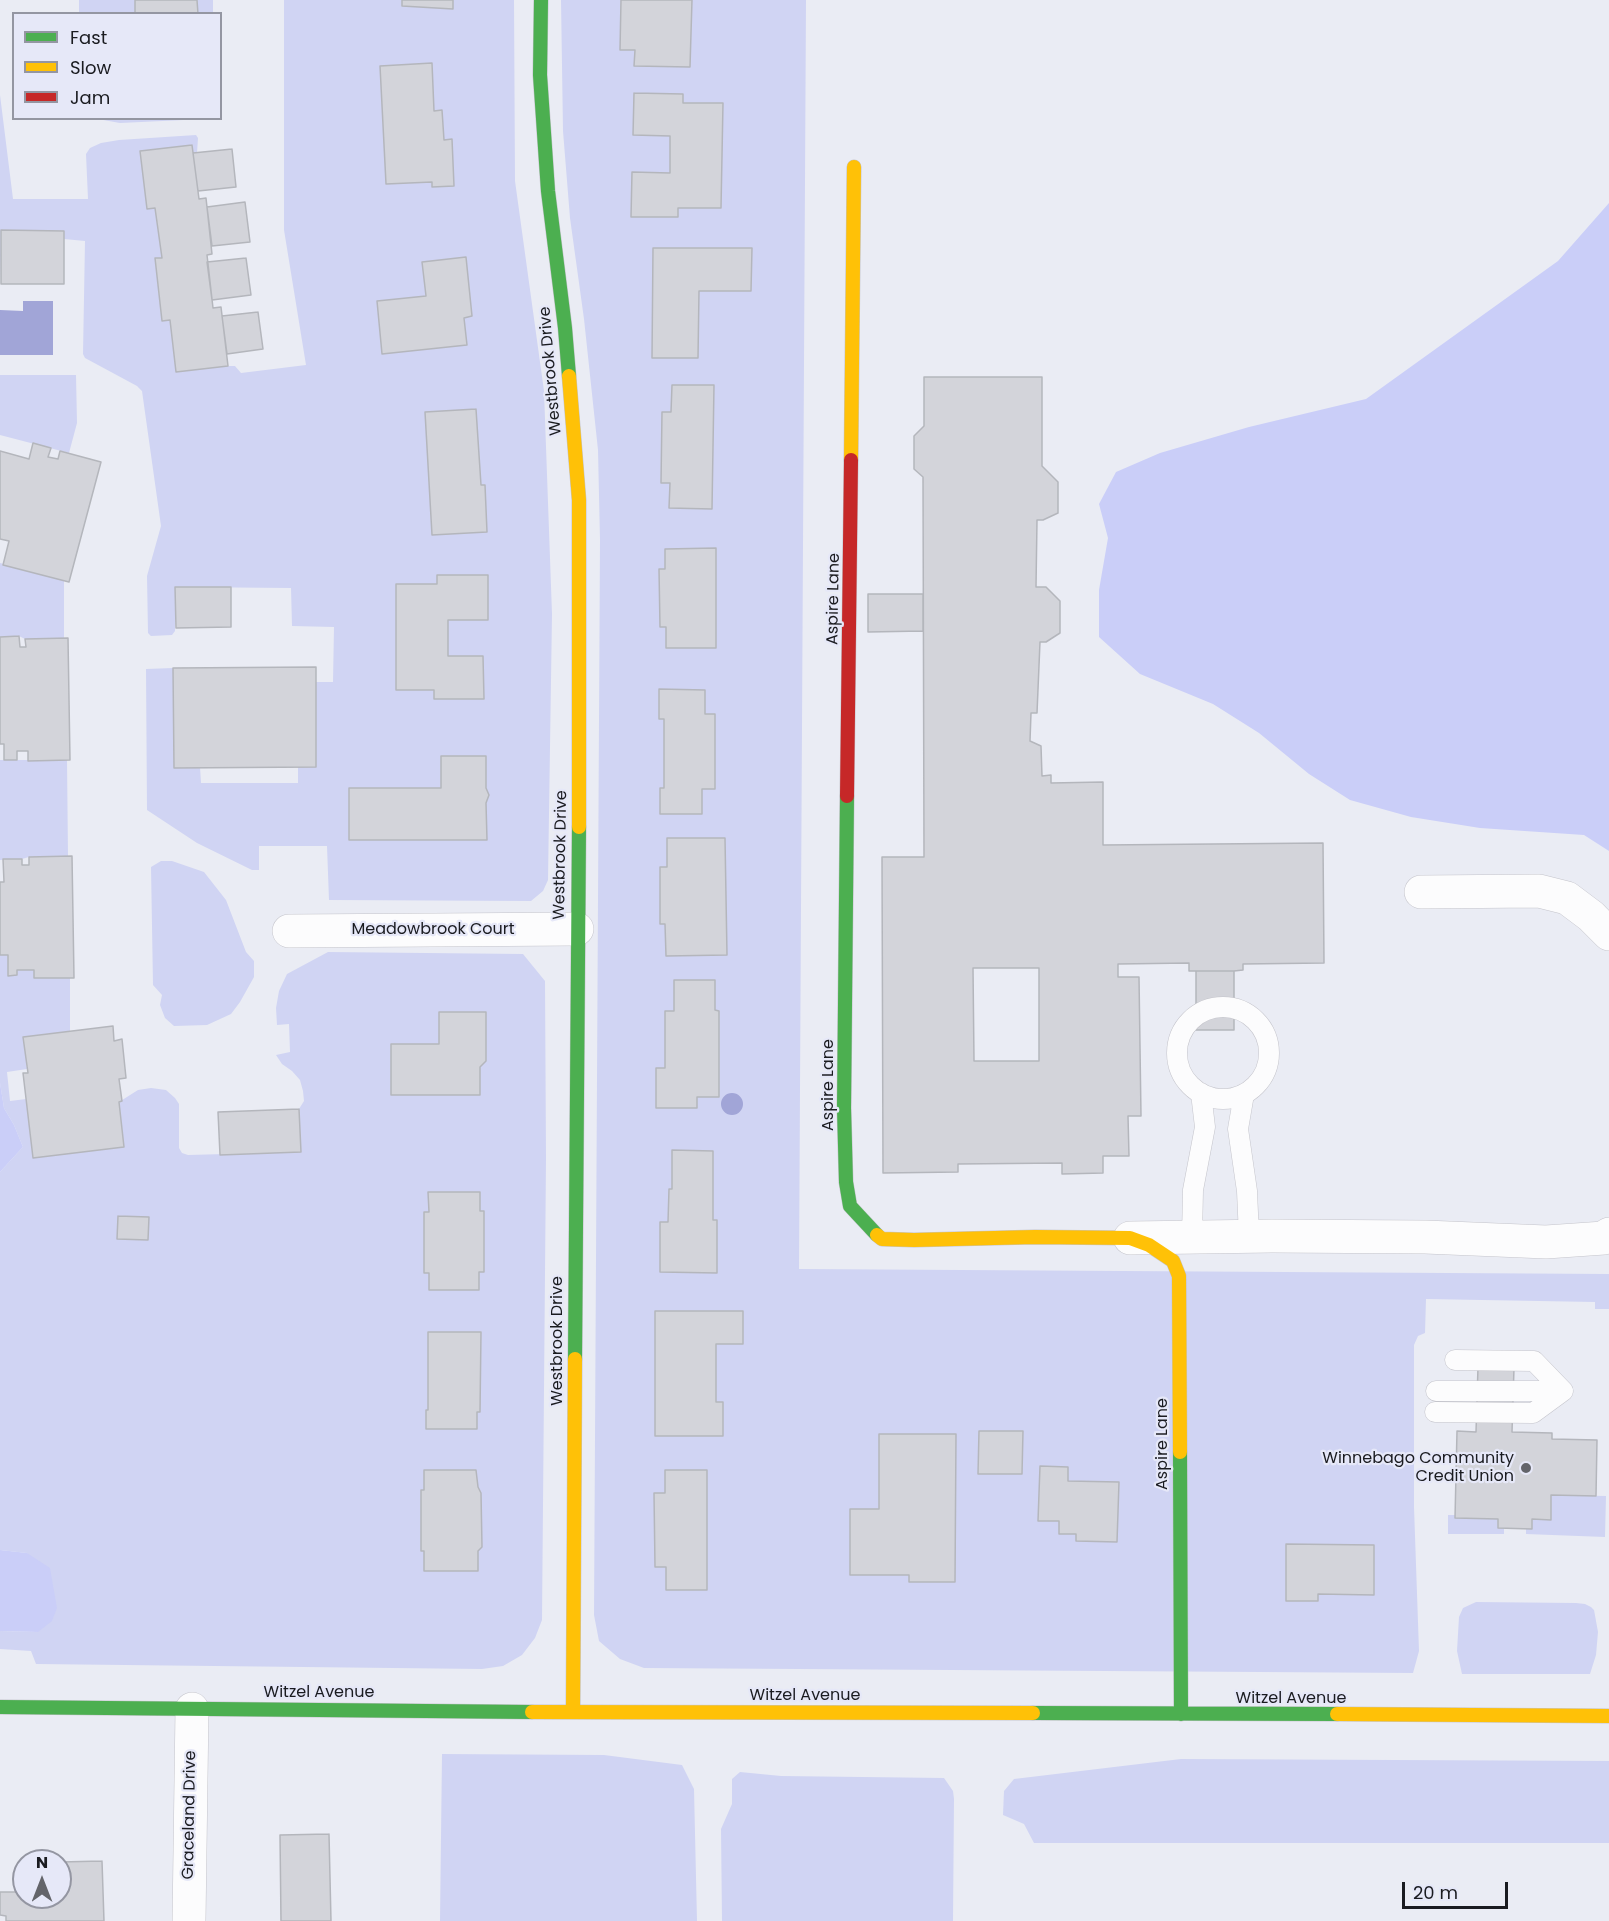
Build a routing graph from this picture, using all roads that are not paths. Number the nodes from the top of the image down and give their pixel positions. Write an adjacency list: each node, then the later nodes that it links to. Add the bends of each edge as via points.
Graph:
1 (541, 0): 4 (street, Westbrook Drive, via 540,75 548,191 565,328 579,500)
2 (854, 167): 12 (street, Aspire Lane, via 844,1096 850,1206 882,1239)
3 (1421, 892): 6 (street, via 1539,891 1567,898)
4 (577, 929): 5 (street, Meadowbrook Court); 19 (street, Westbrook Drive)
5 (289, 931)
6 (1609, 934)
7 (1201, 1094): 8 (lane, via 1216,1099); 8 (lane, via 1180,1071 1176,1055 1179,1039 1198,1014 1213,1008 1229,1008 1256,1021 1269,1046 1264,1074); 11 (lane, via 1205,1127 1193,1190)
8 (1244, 1094): 10 (lane, via 1238,1129)
9 (1609, 1234): 10 (street, via 1604,1238 1546,1242)
10 (1249, 1236): 11 (street)
11 (1192, 1237): 12 (street)
12 (1130, 1238): 20 (street, Aspire Lane, via 1173,1261 1179,1276)
13 (1455, 1360): 15 (lane, via 1534,1361)
14 (1436, 1391): 15 (lane)
15 (1563, 1391): 16 (lane, via 1533,1413)
16 (1435, 1412)
17 (0, 1707): 18 (street, Witzel Avenue)
18 (192, 1709): 19 (street, Witzel Avenue); 22 (street, Graceland Drive)
19 (573, 1712): 20 (street, Witzel Avenue)
20 (1181, 1714): 21 (street, Witzel Avenue)
21 (1609, 1716)
22 (189, 1921)

